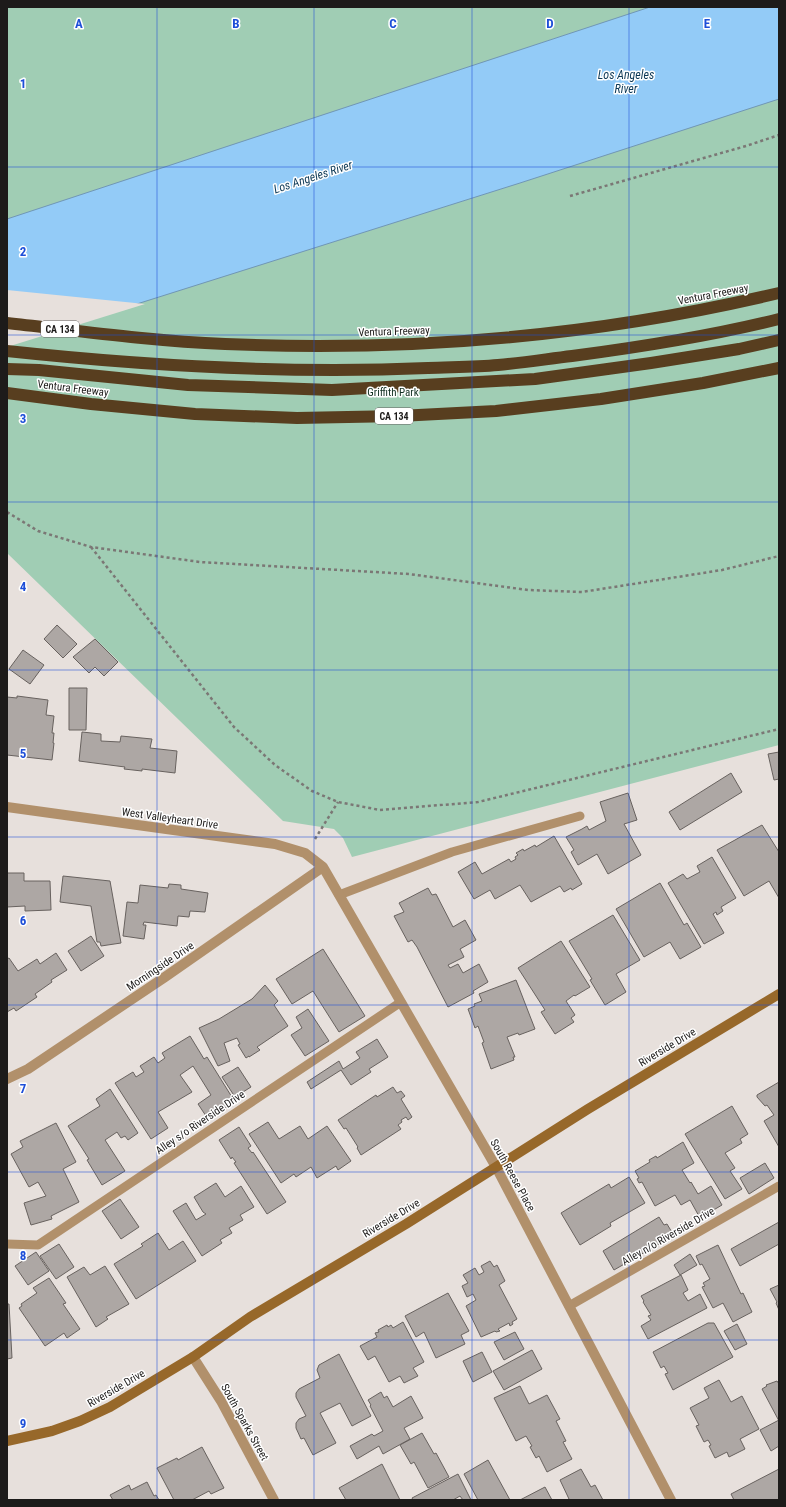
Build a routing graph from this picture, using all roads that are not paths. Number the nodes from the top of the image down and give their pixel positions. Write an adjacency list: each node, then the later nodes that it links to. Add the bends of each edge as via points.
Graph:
1 (779, 293): 3 (highway, Ventura Freeway / CA 134, via 675,315 582,329 377,345 278,345 181,341)
2 (779, 319): 5 (highway, via 634,348 498,365 367,371 162,366)
3 (7, 323)
4 (779, 340): 7 (highway, via 739,349 535,379 332,390 188,385 39,370)
5 (7, 351)
6 (779, 368): 8 (highway, Ventura Freeway / CA 134, via 601,399 496,411 399,416 297,418 195,414)
7 (7, 370)
8 (7, 393)
9 (7, 807): 11 (street, West Valleyheart Drive, via 275,844 305,853)
10 (580, 816): 12 (lane, via 452,852)
11 (323, 867): 12 (street, South Reese Place); 15 (street, Morningside Drive, via 34,1065)
12 (339, 895): 14 (street, South Reese Place)
13 (779, 994): 16 (main road, Riverside Drive)
14 (401, 1002): 16 (street, South Reese Place); 18 (lane, Alley s/o Riverside Drive, via 38,1245)
15 (7, 1079)
16 (496, 1167): 19 (street, South Reese Place); 20 (main road, Riverside Drive, via 250,1317)
17 (779, 1186): 19 (lane, Alley n/o Riverside Drive)
18 (7, 1244)
19 (569, 1306): 23 (street, South Reese Place)
20 (193, 1357): 21 (main road, Riverside Drive, via 110,1407 80,1421 52,1431); 22 (street, South Sparks Street, via 221,1401)
21 (7, 1441)
22 (274, 1500)
23 (671, 1500)

